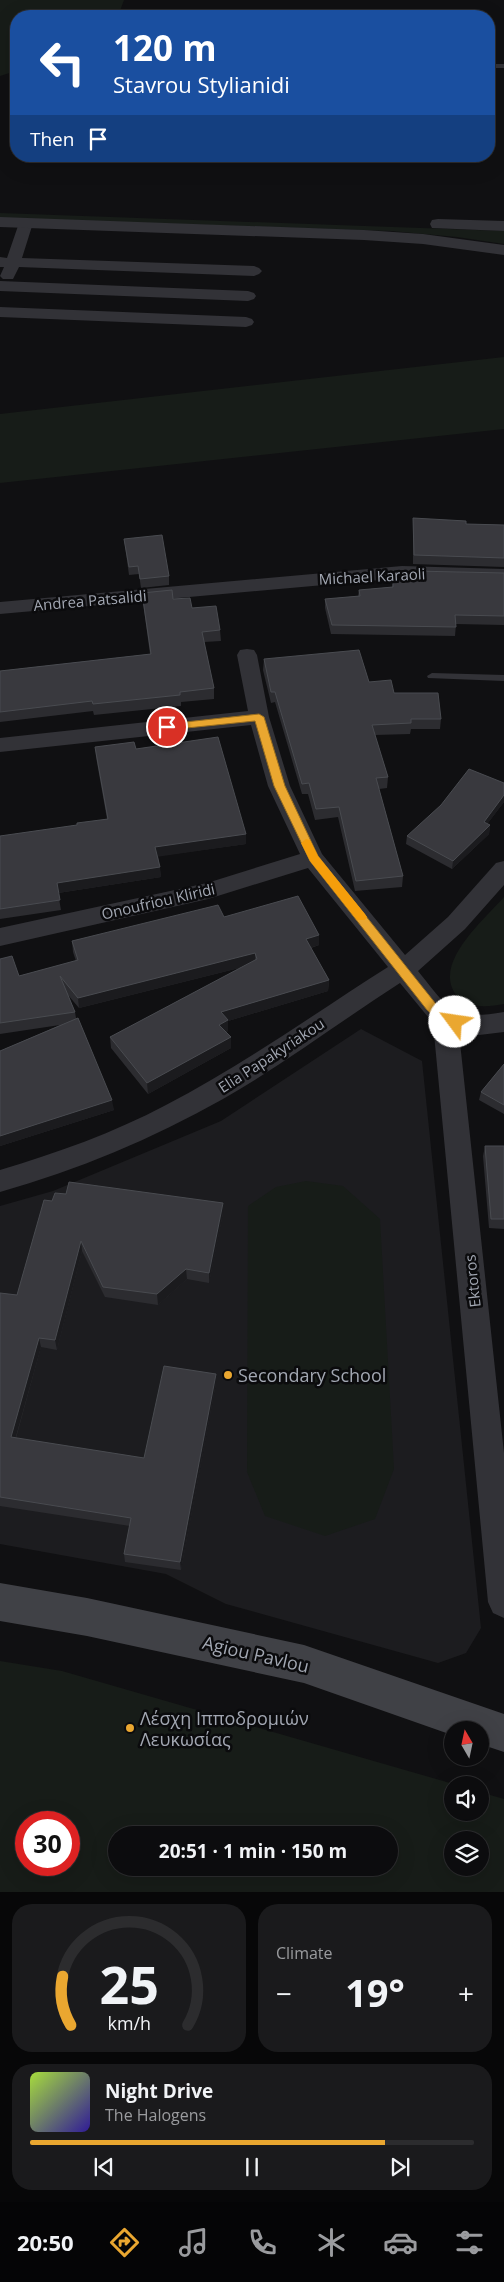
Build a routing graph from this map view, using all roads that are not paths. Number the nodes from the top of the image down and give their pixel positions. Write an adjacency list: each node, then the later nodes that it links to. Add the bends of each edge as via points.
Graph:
1 (0, 209): 4 (street)
2 (0, 222): 3 (street)
3 (26, 223): 5 (street, via 364,235); 6 (street)
4 (504, 226)
5 (504, 250)
6 (6, 263): 7 (street); 8 (street)
7 (254, 271)
8 (1, 290): 9 (street)
9 (248, 296)
10 (0, 312): 11 (street)
11 (246, 322)
12 (504, 575): 13 (street, Michael Karaoli, via 402,572)
13 (240, 586): 14 (street, Andrea Patsalidi)
14 (0, 608)
15 (247, 655): 18 (street)
16 (432, 676): 17 (lane)
17 (504, 678)
18 (259, 717): 19 (street); 20 (street, via 280,786)
19 (0, 745)
20 (313, 858): 22 (street, Onoufriou Kliridi, via 208,891); 23 (street)
21 (504, 869): 23 (street, Elia Papakyriakou, via 436,942)
22 (0, 937)
23 (403, 969): 24 (street); 26 (street, Elia Papakyriakou, via 272,1057 194,1103 74,1158)
24 (446, 1020): 25 (street, via 465,1025); 28 (street, Ektoros)
25 (504, 1022)
26 (0, 1181)
27 (0, 1602): 29 (main road, Agiou Pavlou, via 87,1617 304,1664)
28 (504, 1602)
29 (504, 1733)

